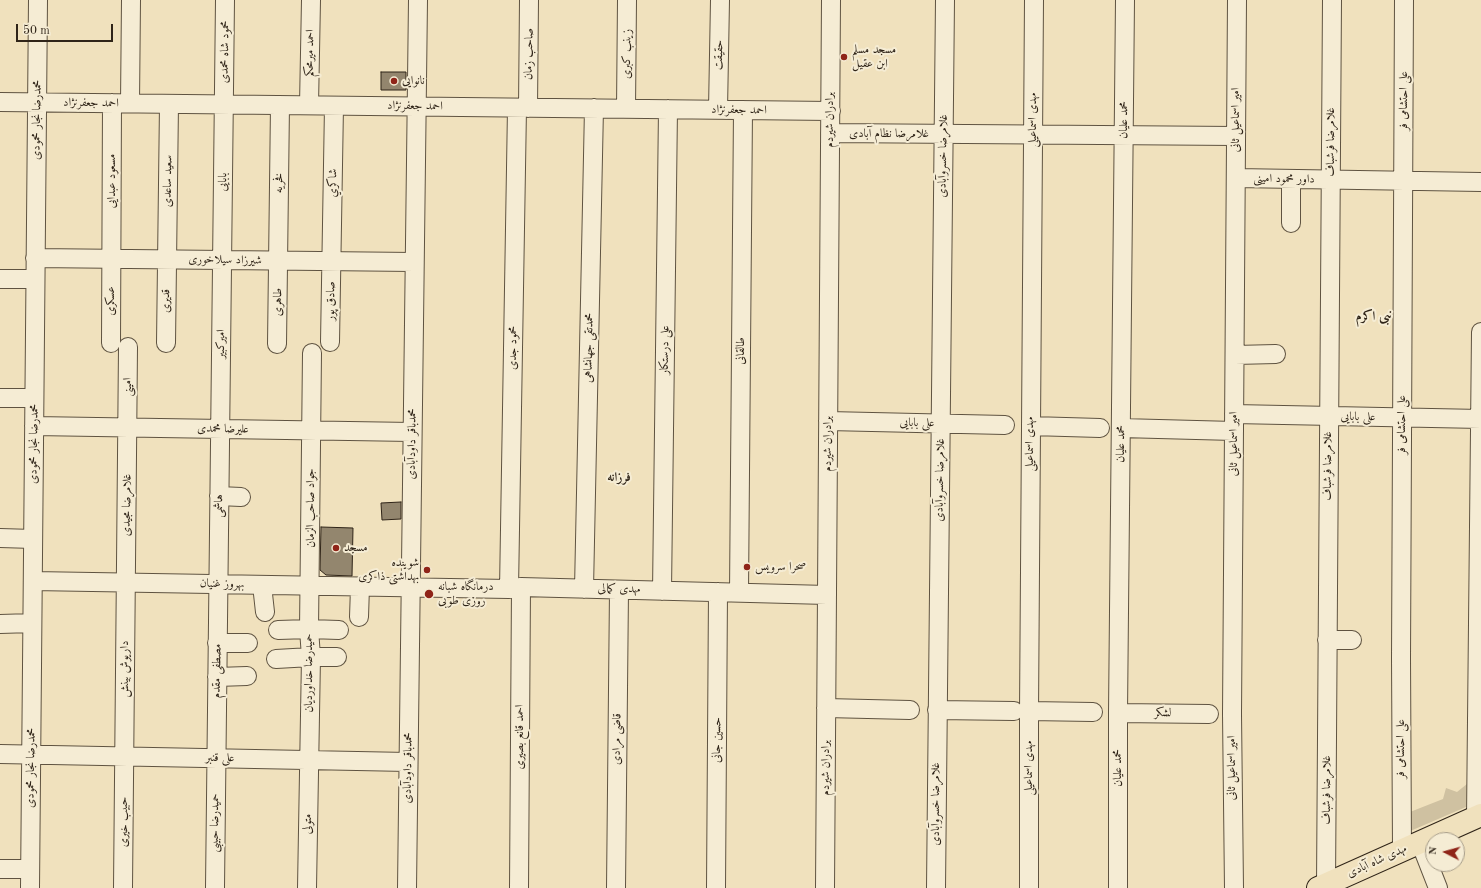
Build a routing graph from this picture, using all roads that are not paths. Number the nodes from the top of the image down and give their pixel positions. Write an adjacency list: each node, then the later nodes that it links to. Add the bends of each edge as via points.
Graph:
1 (38, 0): 17 (street, محمدرضا نجار محمودی)
2 (131, 0): 18 (street, مسعود عبدایی)
3 (225, 0): 20 (street, محمود شاه محمدی)
4 (311, 0): 22 (street, احمد میرمحکم)
5 (418, 0): 24 (street, محمدباقر داودآبادی)
6 (529, 0): 25 (street, صاحب زمان)
7 (627, 0): 27 (street, زینب کبری)
8 (720, 0): 29 (street, حقیقت)
9 (831, 0): 31 (street, برادران شیردم)
10 (945, 0): 33 (street, غلامرضا خسروآبادی)
11 (1034, 0): 34 (street, مهدی اسماعیلی)
12 (1125, 0): 35 (street, محمد علیان)
13 (1237, 0): 36 (street, امیر اسماعیل ثانی)
14 (1332, 0): 39 (street, غلامرضا فرشباف)
15 (1404, 0): 40 (street, علی احتشامی فر)
16 (0, 102): 17 (street, احمد جعفرنژاد)
17 (37, 102): 18 (street, احمد جعفرنژاد); 43 (street, محمدرضا نجار محمودی)
18 (121, 103): 19 (street, احمد جعفرنژاد); 44 (street, مسعود عبدایی)
19 (169, 104): 20 (street, احمد جعفرنژاد); 45 (street, سعید ساعدی)
20 (224, 105): 21 (street, احمد جعفرنژاد); 46 (street, بابایی)
21 (280, 105): 22 (street, احمد جعفرنژاد); 47 (street, فخریه)
22 (309, 105): 23 (street, احمد جعفرنژاد)
23 (334, 106): 24 (street, احمد جعفرنژاد); 48 (street, شاكري)
24 (417, 106): 25 (street, احمد جعفرنژاد); 49 (street, محمدباقر داودآبادی)
25 (522, 108): 26 (street, احمد جعفرنژاد); 88 (street, محمود جدی)
26 (594, 108): 27 (street, احمد جعفرنژاد); 89 (street, محمدتقی جهانشاهی)
27 (626, 109): 28 (street, احمد جعفرنژاد)
28 (668, 109): 29 (street, احمد جعفرنژاد); 91 (street, علی درستکار)
29 (718, 110): 30 (street, احمد جعفرنژاد)
30 (743, 110): 31 (street, احمد جعفرنژاد); 93 (street, طالقانی)
31 (831, 111): 32 (street, برادران شیردم)
32 (830, 133): 33 (street, غلامرضا نظام آبادی); 65 (street, برادران شیردم)
33 (943, 134): 34 (street, غلامرضا نظام آبادی); 67 (street, غلامرضا خسروآبادی)
34 (1033, 135): 35 (street, غلامرضا نظام آبادی); 70 (street, مهدی اسماعیلی)
35 (1124, 135): 36 (street, غلامرضا نظام آبادی); 73 (street, محمد علیان)
36 (1236, 136): 37 (street, امیر اسماعیل ثانی)
37 (1236, 178): 38 (street, داور محمود امینی); 59 (street, امیر اسماعیل ثانی)
38 (1291, 179): 39 (street, داور محمود امینی); 42 (street)
39 (1330, 179): 40 (street, داور محمود امینی); 62 (street, غلامرضا فرشباف)
40 (1403, 180): 41 (street, داور محمود امینی); 63 (street, علی احتشامی فر)
41 (1481, 182)
42 (1291, 223)
43 (36, 258): 44 (street, شیرزاد سیلاخوری); 51 (street, محمدرضا نجار محمودی)
44 (112, 258): 45 (street, شیرزاد سیلاخوری); 56 (street, عسکری)
45 (167, 259): 46 (street, شیرزاد سیلاخوری); 54 (street, قدیری)
46 (222, 260): 47 (street, شیرزاد سیلاخوری); 74 (street, امیرکبیر)
47 (278, 260): 48 (street, شیرزاد سیلاخوری); 55 (street, طاهری)
48 (331, 261): 49 (street, شیرزاد سیلاخوری); 53 (street, صادق پور)
49 (414, 262): 76 (street, محمدباقر داودآبادی)
50 (0, 279): 51 (street)
51 (35, 280): 61 (street, محمدرضا نجار محمودی)
52 (1481, 332): 64 (street)
53 (330, 342)
54 (166, 344)
55 (277, 344)
56 (120, 345): 71 (street, امینی)
57 (312, 353): 75 (street, جواد صاحب الزمان)
58 (1276, 354): 59 (street)
59 (1235, 355): 66 (street, امیر اسماعیل ثانی)
60 (0, 398): 61 (street)
61 (34, 398): 69 (street, محمدرضا نجار محمودی)
62 (1328, 416): 63 (street, علی بابایی); 66 (street, علی بابایی); 102 (street, غلامرضا فرشباف)
63 (1402, 418): 64 (street, علی بابایی); 125 (street, علی احتشامی فر)
64 (1480, 419): 124 (street)
65 (828, 421): 67 (street, علی بابایی); 94 (street, برادران شیردم)
66 (1234, 422): 73 (street, علی بابایی); 141 (street, امیر اسماعیل ثانی)
67 (940, 424): 68 (street, علی بابایی); 113 (street, غلامرضا خسروآبادی)
68 (1005, 425)
69 (34, 426): 71 (street, علیرضا محمدی); 80 (street, محمدرضا نجار محمودی)
70 (1031, 426): 72 (street); 114 (street, مهدی اسماعیلی)
71 (127, 427): 74 (street, علیرضا محمدی); 82 (street, غلامرضا مجیدی)
72 (1100, 428)
73 (1121, 428): 116 (street, محمد علیان)
74 (220, 429): 75 (street, علیرضا محمدی); 77 (street, هاشمی)
75 (311, 430): 76 (street, علیرضا محمدی); 85 (street, جواد صاحب الزمان)
76 (412, 432): 87 (street, محمدباقر داودآبادی)
77 (219, 496): 78 (street); 83 (street, هاشمی)
78 (241, 497)
79 (0, 538): 80 (street)
80 (33, 538): 81 (street, محمدرضا نجار محمودی)
81 (33, 581): 82 (street, بهروز غنیان); 97 (street, محمدرضا نجار محمودی)
82 (126, 583): 83 (street, بهروز غنیان); 120 (street, داریوش بینش)
83 (218, 584): 84 (street, بهروز غنیان); 104 (street, مصطفی مقدم)
84 (262, 585): 85 (street, بهروز غنیان); 95 (street)
85 (310, 586): 86 (street, بهروز غنیان); 99 (street, حمیدرضا خداوردیان)
86 (360, 587): 87 (street, بهروز غنیان); 96 (street)
87 (410, 588): 88 (street, مهدی کمالی); 123 (street, محمدباقر داودآبادی)
88 (515, 588): 89 (street, مهدی کمالی); 134 (street, احمد قانع بصیری)
89 (584, 588): 90 (street, مهدی کمالی)
90 (619, 590): 91 (street, مهدی کمالی); 135 (street, قاضی مرادی)
91 (662, 590): 92 (street, مهدی کمالی)
92 (718, 592): 93 (street, مهدی کمالی); 136 (street, حسین جانی)
93 (739, 592): 94 (street, مهدی کمالی)
94 (827, 595): 111 (street, برادران شیردم)
95 (265, 612)
96 (359, 616)
97 (32, 623): 98 (street); 119 (street, محمدرضا نجار محمودی)
98 (0, 624)
99 (309, 629): 100 (street); 101 (street); 106 (street, حمیدرضا خداوردیان)
100 (278, 630)
101 (340, 630)
102 (1327, 640): 103 (street); 128 (street, غلامرضا فرشباف)
103 (1352, 640)
104 (218, 643): 105 (street); 110 (street, مصطفی مقدم)
105 (248, 643)
106 (311, 657): 107 (street); 108 (street); 122 (street, حمیدرضا خداوردیان)
107 (337, 657)
108 (276, 659)
109 (248, 676): 110 (street)
110 (217, 677): 121 (street, مصطفی مقدم)
111 (826, 708): 112 (street); 137 (street, برادران شیردم)
112 (910, 710)
113 (937, 710): 114 (street); 138 (street, غلامرضا خسروآبادی)
114 (1021, 711): 115 (street); 139 (street, مهدی اسماعیلی)
115 (1093, 712)
116 (1118, 713): 117 (street, لشكر); 140 (street, محمد علیان)
117 (1209, 714)
118 (0, 754): 119 (street, علی قنبر)
119 (31, 754): 120 (street, علی قنبر); 127 (street, محمدرضا نجار محمودی)
120 (124, 756): 121 (street, علی قنبر); 130 (street, حبیب خیری)
121 (216, 758): 122 (street, علی قنبر); 131 (street, حمیدرضا حبیبی)
122 (308, 760): 123 (street, علی قنبر); 132 (street, متولی)
123 (408, 762): 133 (street, محمدباقر داودآبادی)
124 (1479, 816): 125 (main road, مهدی شاه آبادی)
125 (1411, 846): 128 (main road, مهدی شاه آبادی); 142 (street)
126 (0, 869): 127 (street)
127 (30, 870): 129 (street, محمدرضا نجار محمودی)
128 (1331, 885)
129 (30, 888)
130 (124, 888)
131 (215, 888)
132 (308, 888)
133 (407, 888)
134 (518, 888)
135 (616, 888)
136 (716, 888)
137 (825, 888)
138 (936, 888)
139 (1029, 888)
140 (1118, 888)
141 (1234, 888)
142 (1438, 888)

